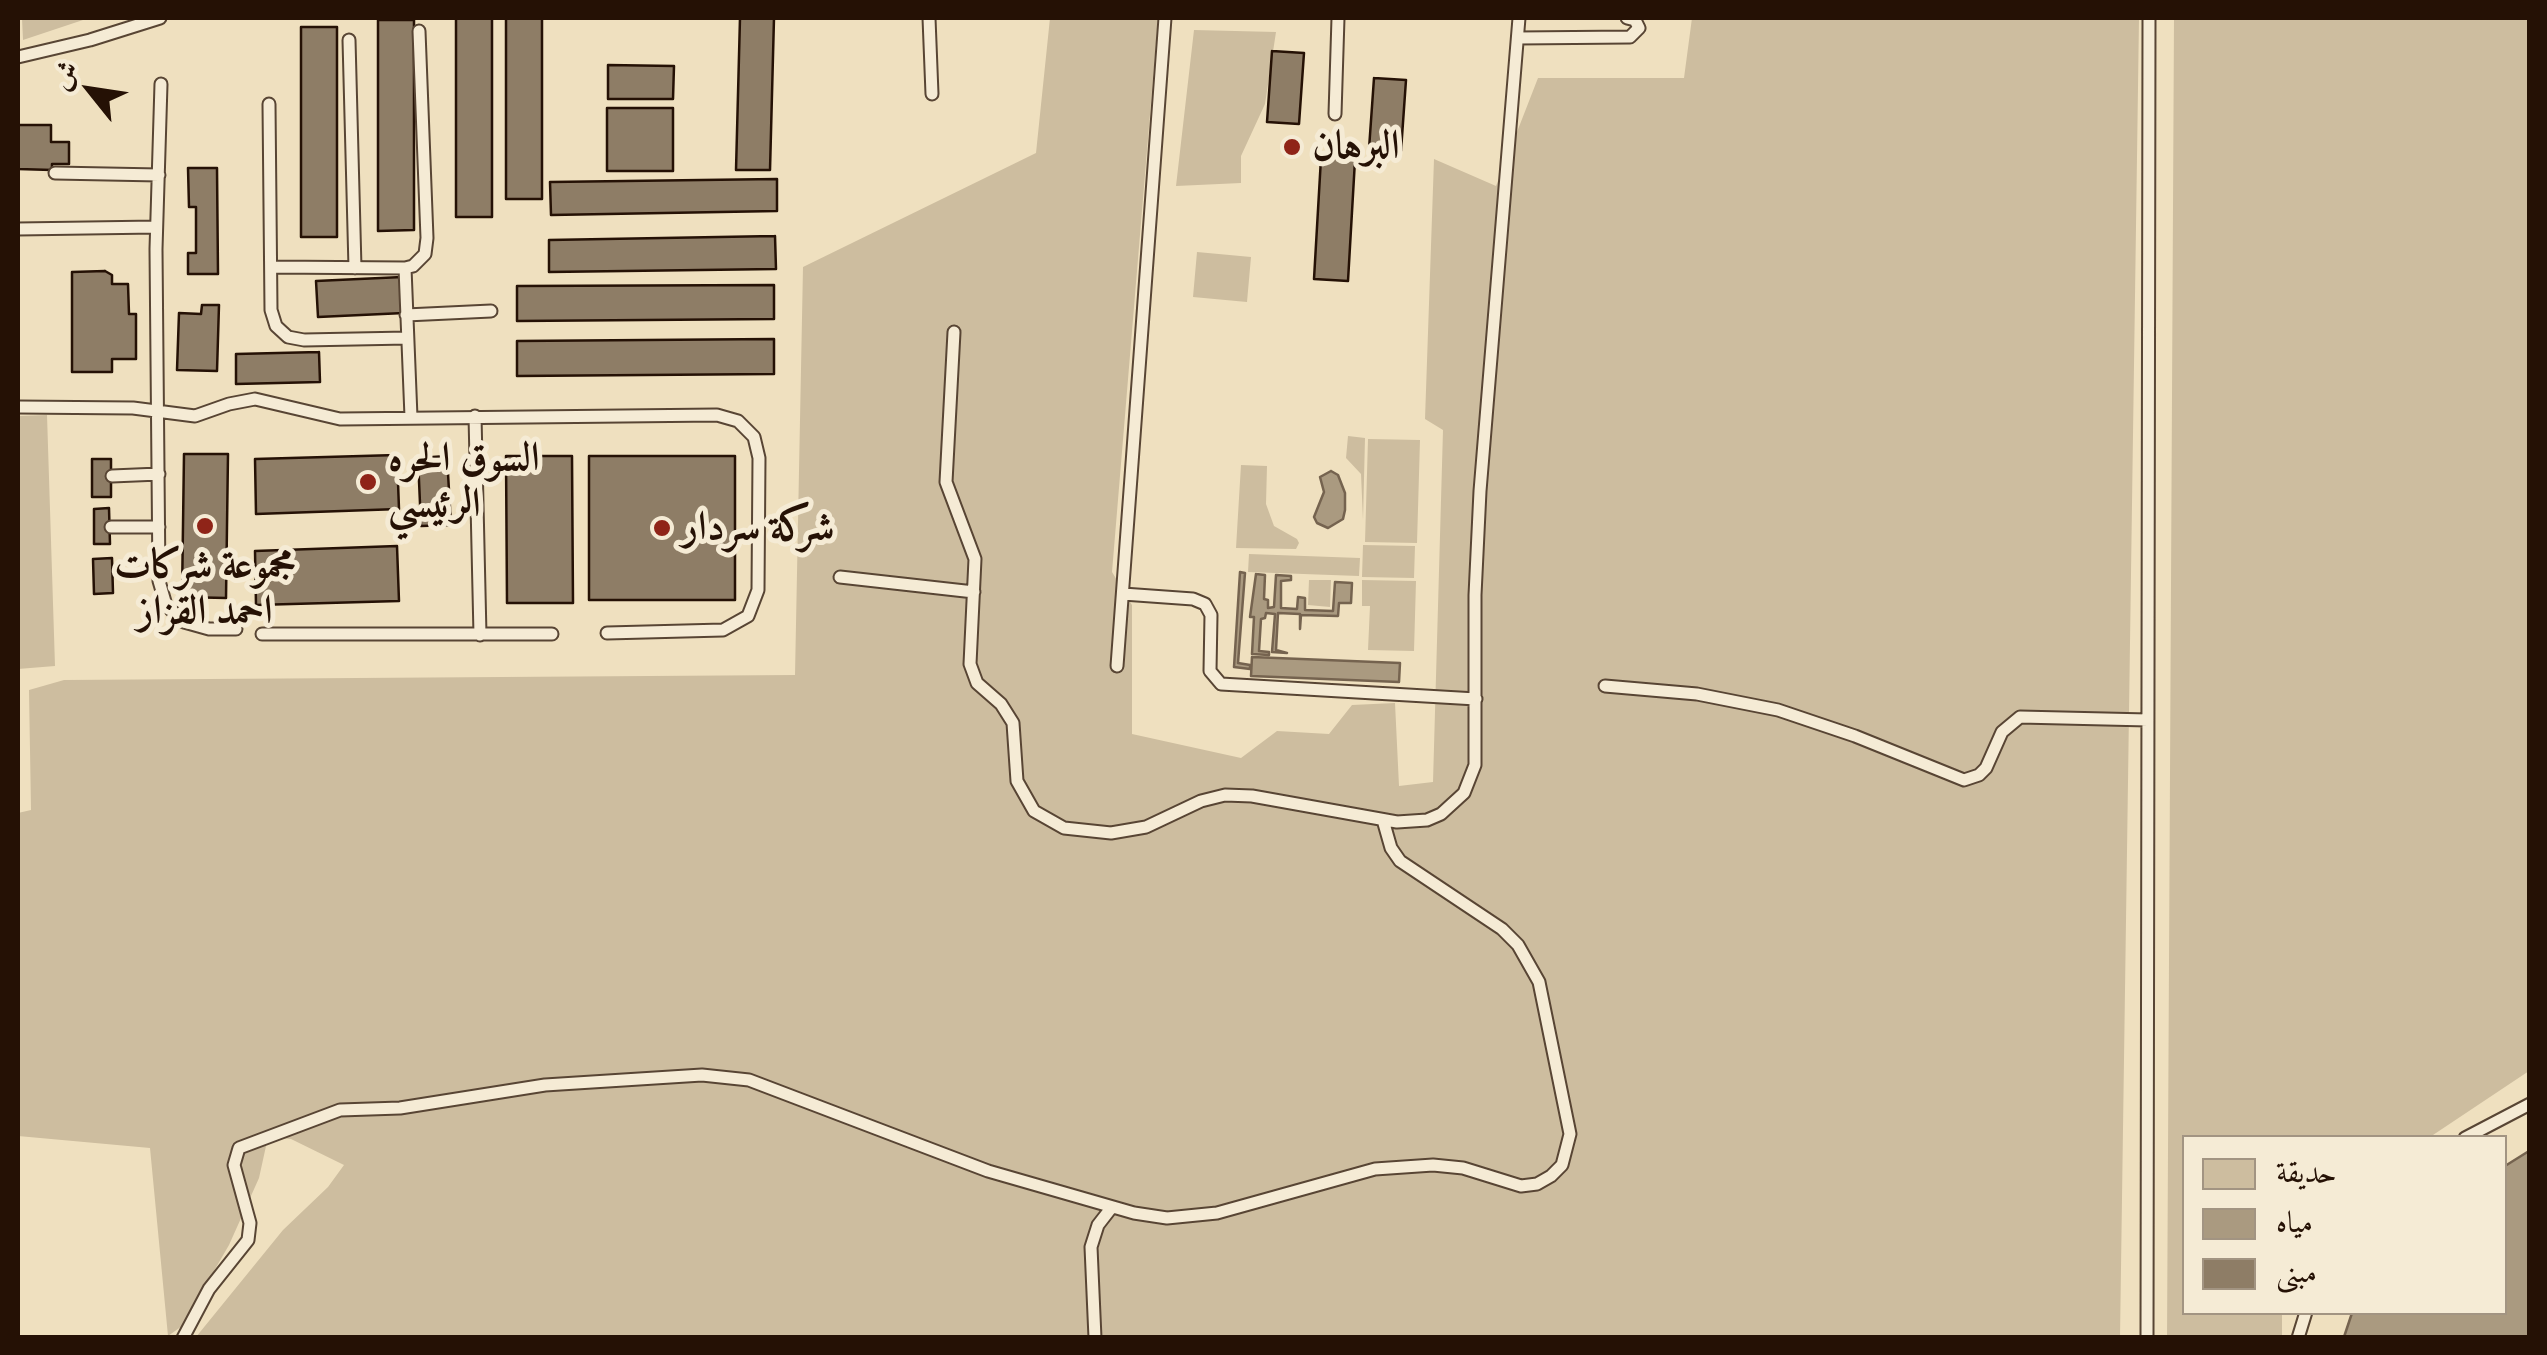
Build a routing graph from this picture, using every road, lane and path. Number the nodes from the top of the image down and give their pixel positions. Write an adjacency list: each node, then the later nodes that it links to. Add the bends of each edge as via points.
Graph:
1 (160, 18): 11 (lane)
2 (929, 18): 13 (lane)
3 (1165, 18): 37 (lane)
4 (1338, 18): 15 (lane)
5 (1519, 18): 9 (lane)
6 (1628, 18): 9 (lane, via 1638,28 1630,37)
7 (2150, 18): 46 (lane)
8 (419, 31): 22 (lane, via 427,246 420,261)
9 (1518, 38): 45 (lane, via 1480,491)
10 (349, 40): 21 (lane)
11 (18, 57)
12 (161, 84): 17 (lane)
13 (932, 94)
14 (270, 104): 20 (lane)
15 (1334, 114)
16 (55, 174): 17 (lane)
17 (159, 174): 18 (lane)
18 (156, 227): 19 (lane); 28 (lane)
19 (18, 229)
20 (271, 266): 21 (lane); 26 (lane, via 272,318 288,337)
21 (355, 268): 22 (lane)
22 (405, 268): 24 (lane)
23 (491, 311): 24 (lane)
24 (406, 315): 26 (lane)
25 (954, 332): 36 (lane, via 946,482 972,545)
26 (408, 338): 30 (lane)
27 (18, 407): 28 (lane)
28 (159, 412): 30 (lane, via 195,416 255,400 340,419); 31 (lane)
29 (475, 416): 30 (lane); 39 (lane, via 717,415 738,421 754,436 758,590 748,616 708,632); 42 (lane)
30 (411, 417)
31 (159, 474): 32 (lane); 34 (lane)
32 (112, 476)
33 (111, 527): 34 (lane)
34 (159, 527): 38 (lane, via 166,605 196,627)
35 (840, 578): 36 (lane)
36 (974, 592): 47 (lane, via 972,673 1013,723 1021,792 1053,824 1128,831 1201,801 1238,795)
37 (1123, 594): 43 (lane); 45 (lane, via 1205,604 1211,615 1210,672 1226,686)
38 (236, 629)
39 (608, 633)
40 (262, 634): 42 (lane)
41 (552, 634): 42 (lane)
42 (480, 635)
43 (1117, 666)
44 (1605, 686): 46 (lane, via 1778,710 1964,780 1979,776 2002,732 2020,717)
45 (1476, 700): 47 (lane, via 1475,765 1464,793 1427,820)
46 (2148, 720): 53 (lane)
47 (1383, 820): 50 (lane, via 1400,861 1502,929 1530,963 1545,1004 1570,1134 1562,1165 1537,1184 1521,1186 1463,1168 1375,1169 1184,1218)
48 (2530, 1104): 49 (lane)
49 (2471, 1135)
50 (1112, 1207): 51 (lane, via 988,1172 773,1087 724,1076 612,1079 400,1108 354,1108 240,1148 234,1165 250,1223 248,1240 209,1288); 52 (lane, via 1090,1247)
51 (182, 1338)
52 (1095, 1338)
53 (2147, 1338)

